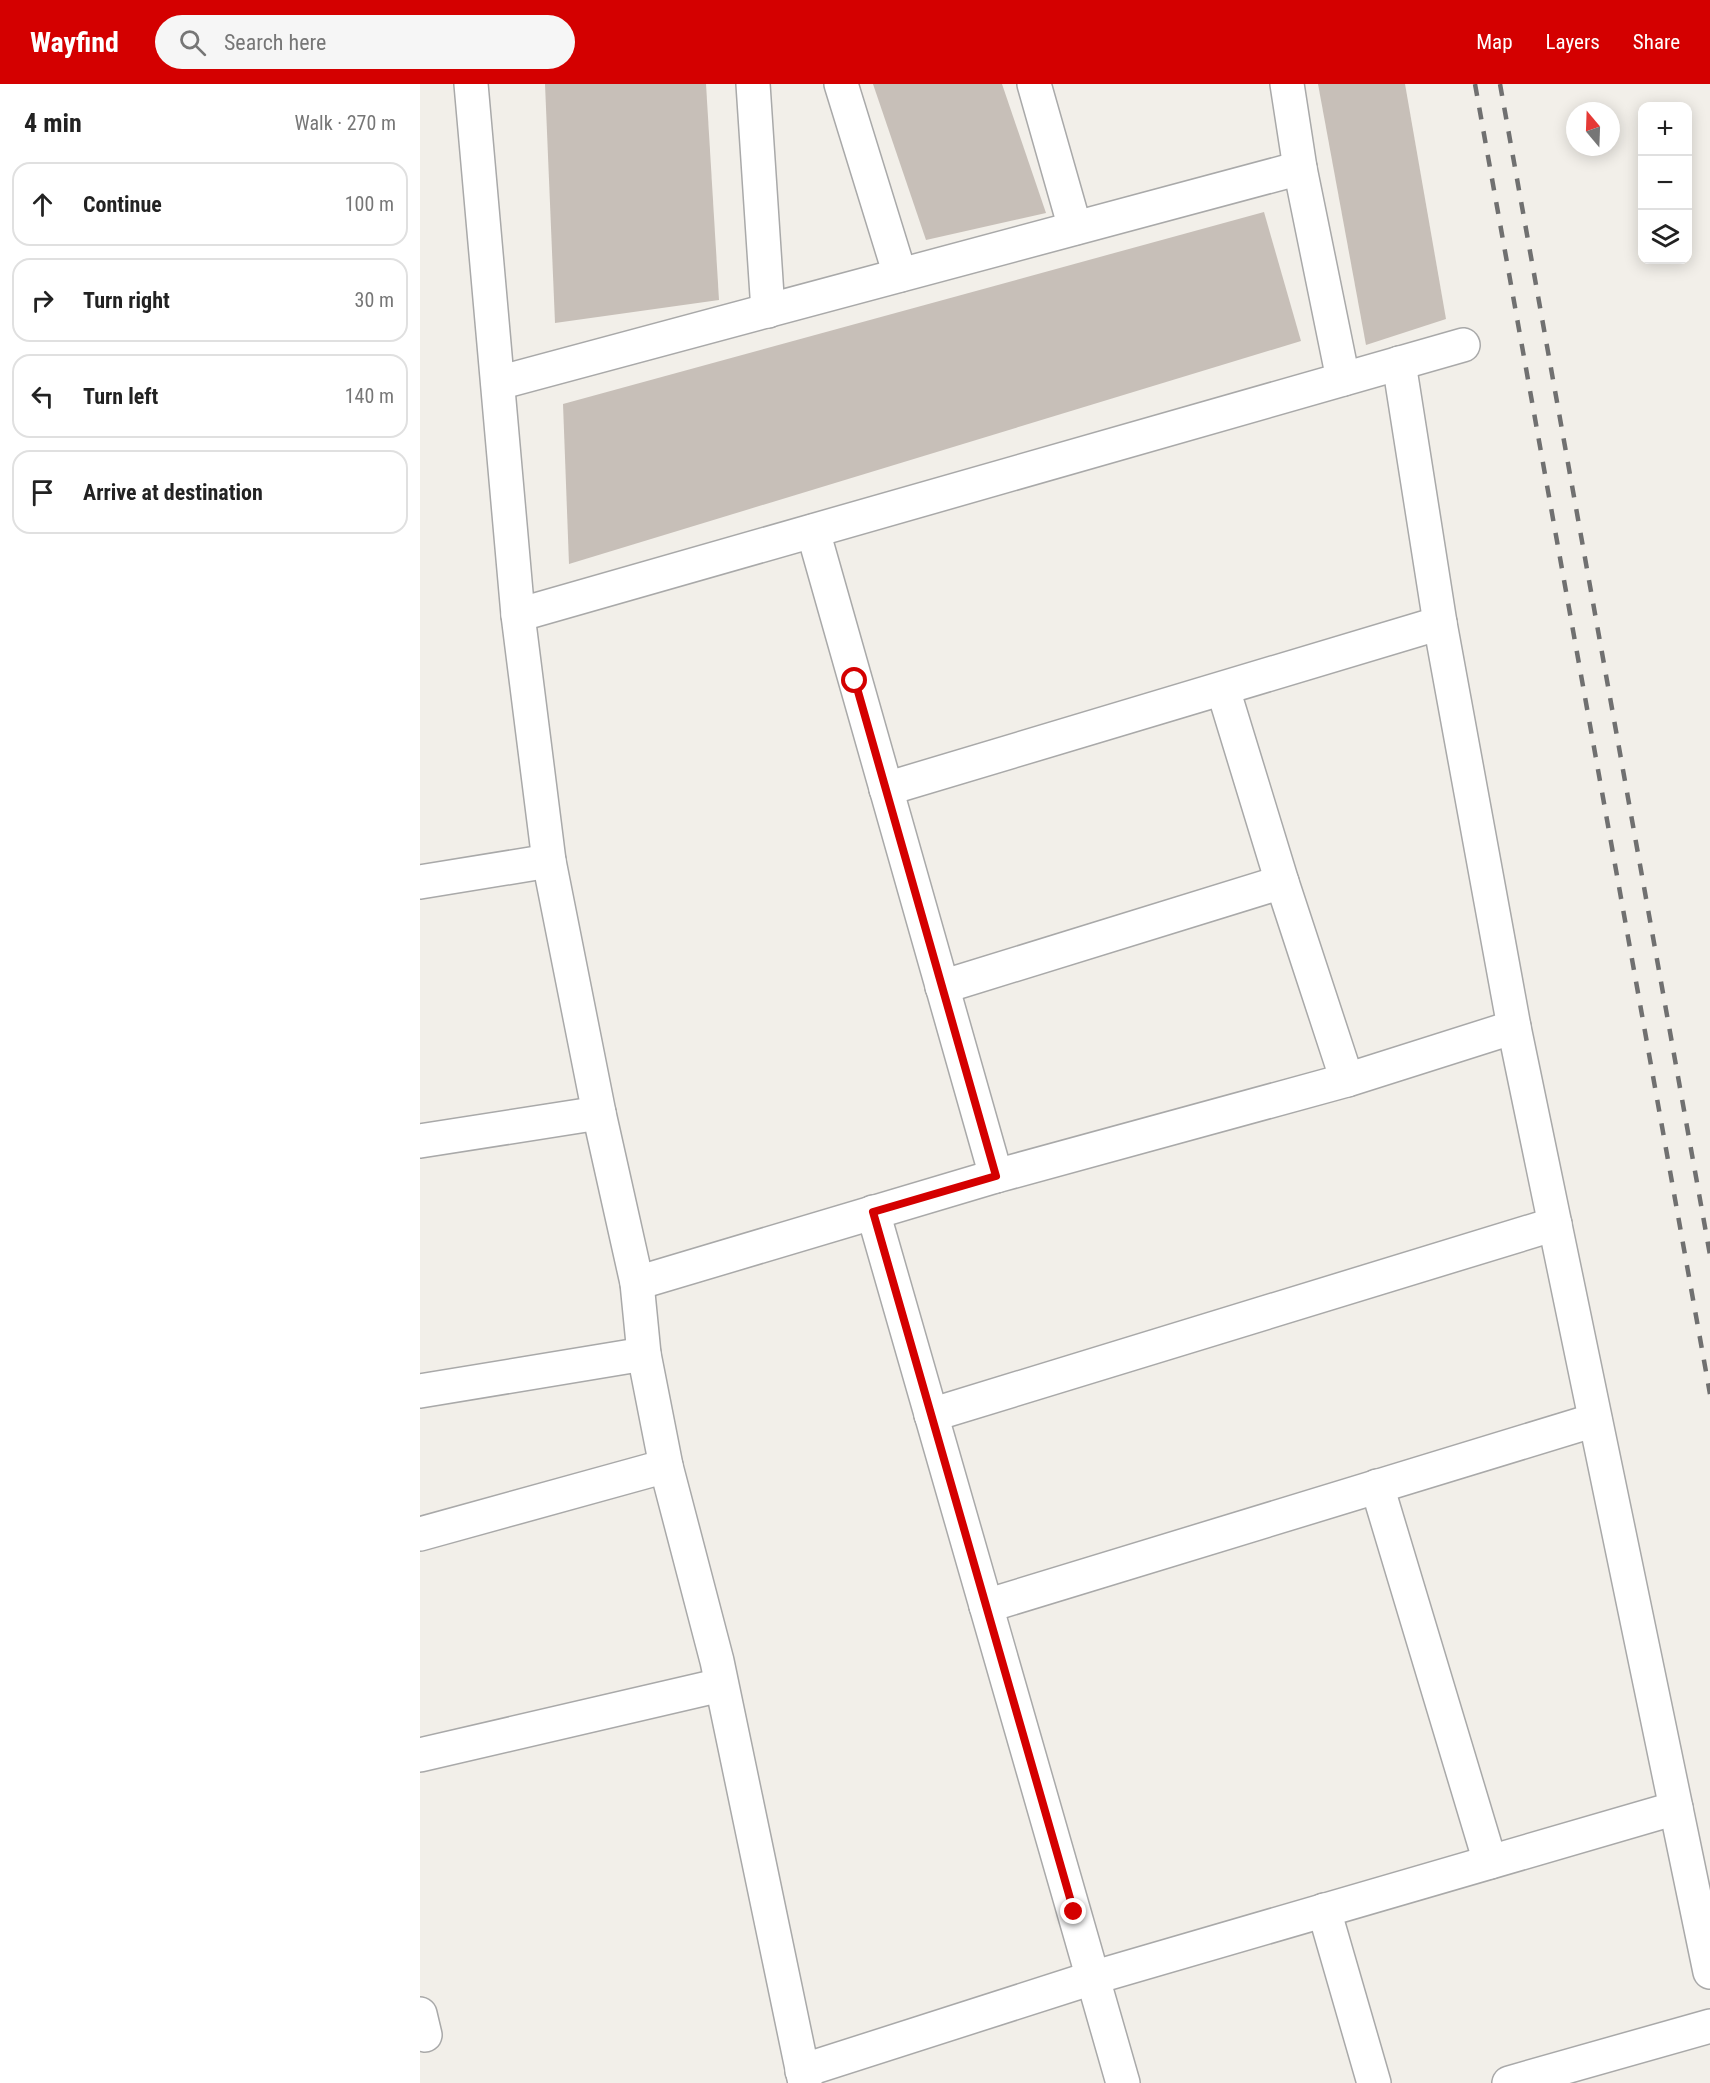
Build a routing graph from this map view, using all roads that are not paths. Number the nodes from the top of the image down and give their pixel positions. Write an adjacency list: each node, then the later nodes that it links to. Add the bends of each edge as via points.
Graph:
1 (471, 84): 13 (street)
2 (753, 84): 9 (street)
3 (841, 84): 8 (street)
4 (1034, 84): 7 (street)
5 (1287, 84): 6 (street)
6 (1300, 168): 7 (street); 12 (street)
7 (1075, 228): 8 (street)
8 (900, 275): 9 (street)
9 (768, 311): 13 (street)
10 (1463, 345): 11 (street)
11 (1399, 363): 12 (street); 16 (street)
12 (1343, 379): 14 (street)
13 (498, 383): 15 (street)
14 (813, 531): 15 (street); 18 (street)
15 (518, 615): 19 (street)
16 (1440, 623): 17 (street); 23 (street)
17 (1223, 689): 18 (street); 21 (street)
18 (886, 789): 22 (street)
19 (549, 861): 20 (street); 25 (street)
20 (420, 882)
21 (1282, 882): 22 (street); 24 (street)
22 (942, 987): 27 (street)
23 (1514, 1027): 24 (street); 29 (street)
24 (1347, 1080): 27 (street)
25 (599, 1113): 26 (street); 30 (street)
26 (420, 1141)
27 (996, 1176): 28 (street)
28 (873, 1212): 30 (street); 33 (street)
29 (1555, 1224): 33 (street); 34 (street)
30 (638, 1283): 31 (street)
31 (644, 1354): 32 (street); 35 (street)
32 (420, 1391)
33 (931, 1415): 38 (street)
34 (1595, 1420): 36 (street); 41 (street)
35 (666, 1466): 37 (street); 39 (street)
36 (1377, 1486): 38 (street); 42 (street)
37 (420, 1534)
38 (986, 1606): 45 (street)
39 (721, 1685): 40 (street); 47 (street)
40 (420, 1755)
41 (1676, 1808): 42 (street); 44 (street)
42 (1490, 1862): 43 (street)
43 (1324, 1910): 45 (street); 49 (street)
44 (1710, 1972)
45 (1092, 1978): 47 (street); 48 (street)
46 (1710, 2026): 50 (street)
47 (803, 2077)
48 (1123, 2083)
49 (1374, 2083)
50 (1509, 2083)

